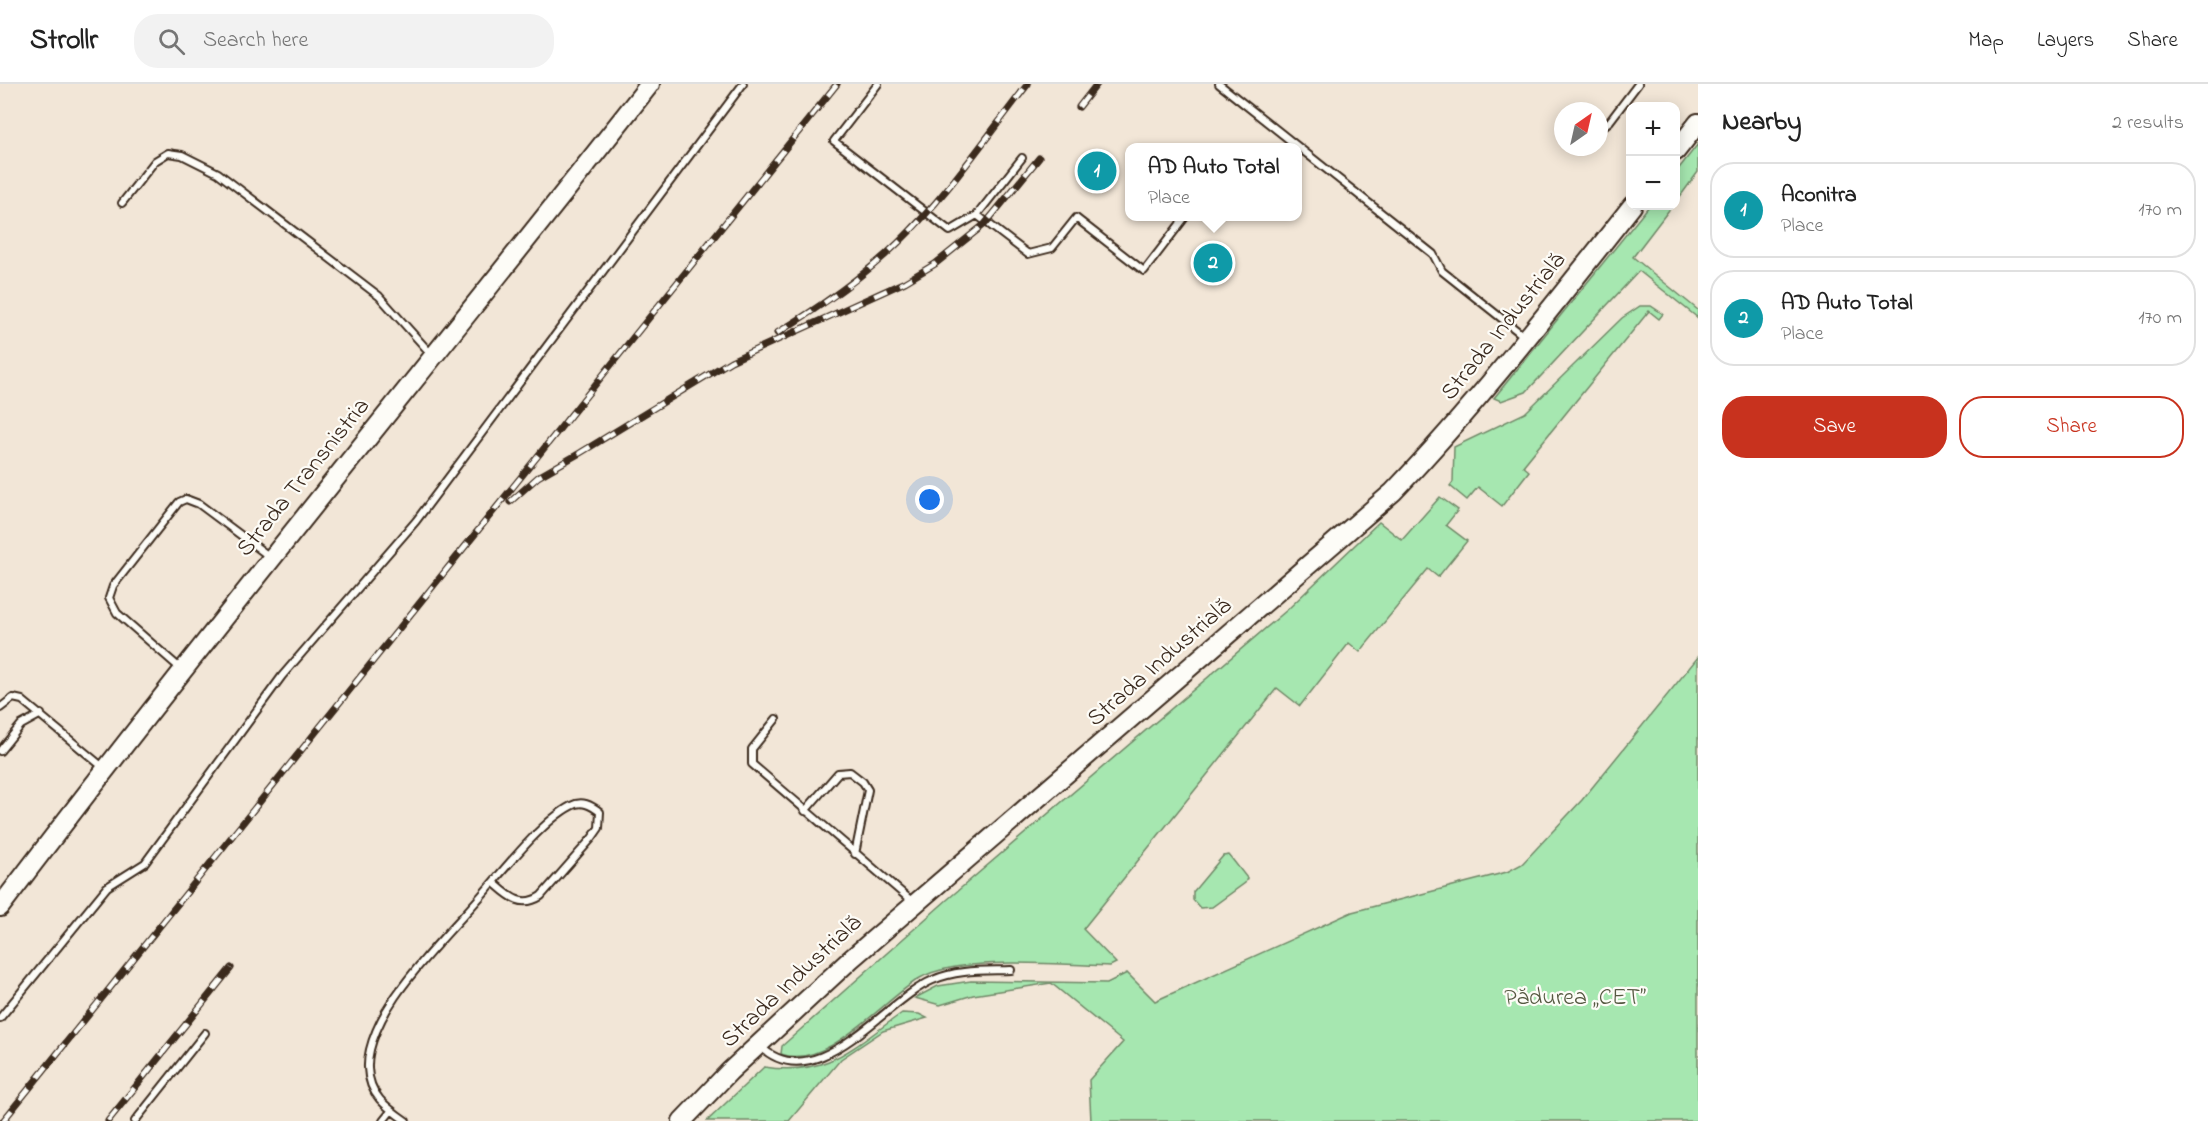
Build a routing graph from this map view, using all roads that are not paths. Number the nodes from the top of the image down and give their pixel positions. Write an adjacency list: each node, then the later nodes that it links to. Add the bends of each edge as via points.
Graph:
1 (650, 84): 17 (street, Strada Transnistria)
2 (743, 84): 31 (lane, via 416,521 282,676 145,863 107,887)
3 (878, 84): 14 (lane, via 834,141 950,231)
4 (1219, 84): 8 (lane)
5 (1638, 84): 6 (lane)
6 (1608, 123)
7 (1698, 123): 9 (street)
8 (1293, 143)
9 (1680, 146)
10 (1302, 150): 16 (lane, via 1433,254 1442,271)
11 (1022, 158): 14 (lane)
12 (122, 203): 17 (lane, via 155,161 168,153 196,160 379,296)
13 (1629, 210): 16 (street, Strada Industrială)
14 (977, 215): 15 (lane, via 1028,254 1052,248 1076,218 1144,271)
15 (1182, 221)
16 (1527, 339): 28 (street, Strada Industrială, via 1393,492)
17 (435, 357): 18 (street, Strada Transnistria)
18 (270, 558): 19 (street, Strada Transnistria); 19 (lane, via 199,504 186,499 179,502 113,586 109,598 117,613)
19 (182, 670): 24 (street, Strada Transnistria)
20 (0, 708): 21 (lane, via 17,698)
21 (41, 714): 23 (lane, via 21,725); 24 (lane)
22 (776, 719): 25 (lane, via 754,745 750,759)
23 (0, 751)
24 (105, 768): 29 (street, Strada Transnistria)
25 (805, 811): 26 (lane); 26 (lane, via 838,773 850,772 863,782 868,795)
26 (855, 854): 28 (lane)
27 (493, 882): 27 (lane, via 571,806 581,803 600,812 599,828 592,838 541,896 530,903 521,902); 34 (lane, via 394,998 372,1043 370,1082)
28 (914, 904): 33 (street, Strada Industrială)
29 (0, 907)
30 (1011, 970): 33 (lane, via 935,978 818,1058 793,1062 773,1056)
31 (0, 1018)
32 (205, 1033): 35 (lane)
33 (759, 1045): 38 (street, Strada Industrială)
34 (391, 1111): 36 (lane); 37 (lane)
35 (135, 1121)
36 (383, 1121)
37 (406, 1121)
38 (682, 1121)

